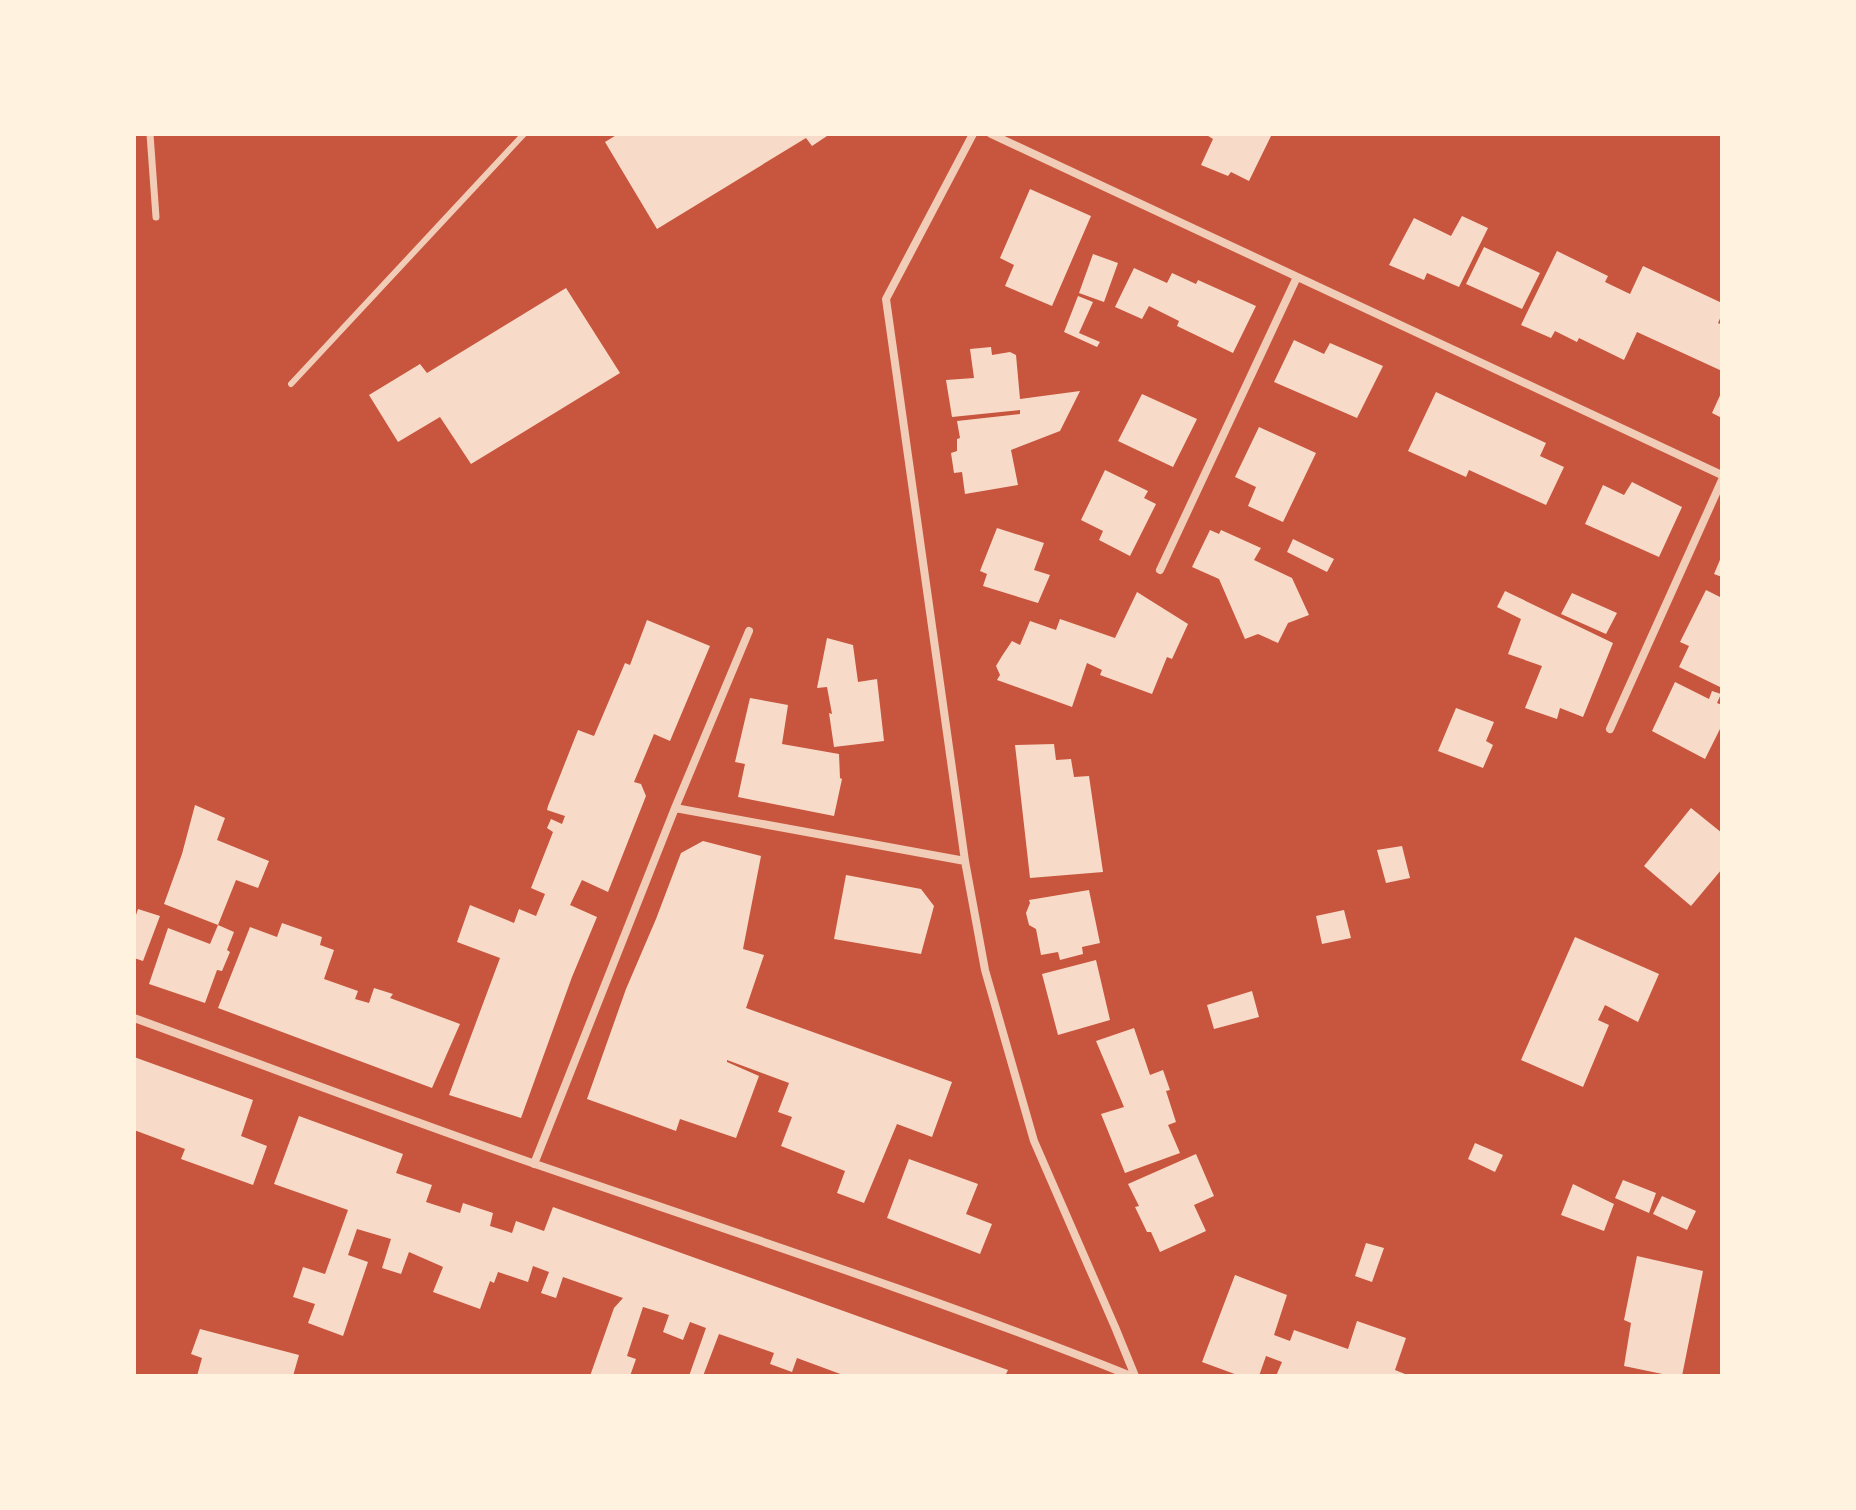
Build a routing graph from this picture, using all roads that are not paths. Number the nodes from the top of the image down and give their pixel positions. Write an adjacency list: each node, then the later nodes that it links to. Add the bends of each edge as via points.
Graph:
1 (150, 134): 5 (street)
2 (524, 134): 7 (lane)
3 (973, 134): 13 (street, via 886,299)
4 (991, 134): 6 (street)
5 (156, 217)
6 (1297, 277): 8 (street); 9 (street)
7 (291, 384)
8 (1722, 478): 11 (street)
9 (1160, 570)
10 (749, 631): 12 (street)
11 (1610, 729)
12 (675, 808): 13 (street); 15 (street)
13 (965, 861): 16 (street, via 985,970 1034,1141)
14 (134, 1018): 15 (street)
15 (534, 1164): 16 (street)
16 (1133, 1376)

